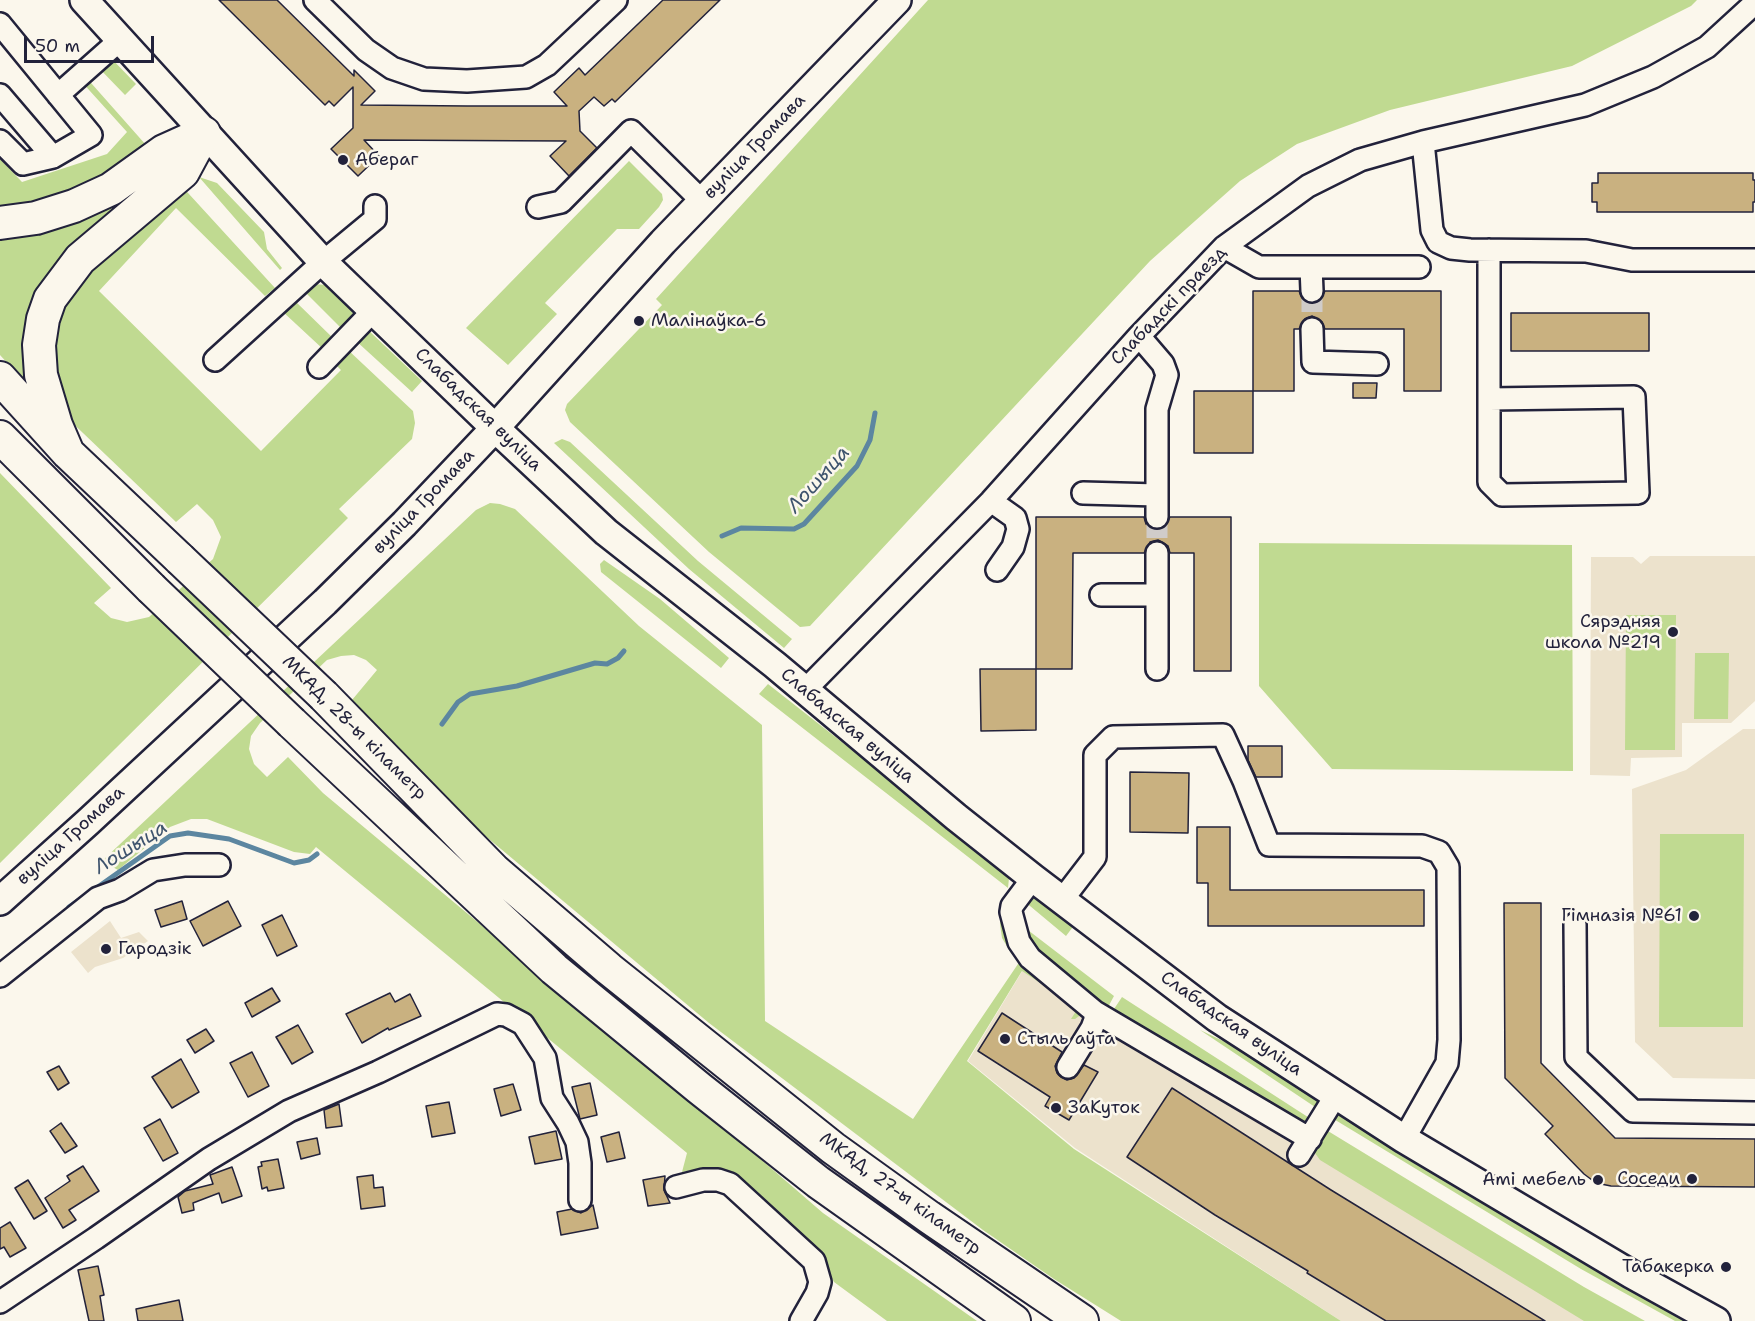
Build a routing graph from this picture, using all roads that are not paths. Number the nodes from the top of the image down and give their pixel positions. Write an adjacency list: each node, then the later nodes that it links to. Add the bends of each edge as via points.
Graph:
1 (84, 0): 7 (main road, Слабадская вуліца)
2 (315, 0): 3 (street, via 366,50 392,68 424,79 467,81 526,76 547,65)
3 (616, 0)
4 (897, 0): 14 (main road, вуліца Громава)
5 (1755, 3): 12 (street, Слабадскі праезд, via 1707,47 1653,77 1585,105)
6 (0, 24): 9 (street)
7 (120, 40): 9 (street); 10 (main road, Слабадская вуліца)
8 (0, 95): 13 (street)
9 (58, 95): 13 (street, via 91,135)
10 (204, 133): 17 (highway, via 164,151 111,189 74,206 36,219); 21 (main road, Слабадская вуліца); 35 (highway, via 183,172 80,260 50,299 39,345 41,375)
11 (0, 141): 13 (street, via 23,164)
12 (1423, 142): 18 (street, Слабадскі праезд, via 1360,160 1308,186); 19 (street, via 1432,230 1438,242 1451,248)
13 (53, 157)
14 (702, 201): 16 (street, via 631,131 561,202); 33 (main road, вуліца Громава)
15 (375, 206): 21 (street, via 375,219)
16 (537, 207)
17 (0, 223)
18 (1224, 247): 22 (street, via 1259,267); 27 (street, Слабадскі праезд)
19 (1489, 250): 20 (street, via 1586,251 1632,260); 32 (street)
20 (1755, 260)
21 (323, 262): 25 (main road, Слабадская вуліца); 28 (street)
22 (1311, 267): 23 (street); 24 (street)
23 (1419, 267)
24 (1312, 291)
25 (374, 310): 30 (street); 33 (main road, Слабадская вуліца)
26 (1312, 329): 29 (street, via 1313,362)
27 (1139, 336): 37 (street, via 1163,364 1167,375 1157,409); 38 (street, Слабадскі праезд)
28 (215, 360)
29 (1377, 364)
30 (319, 367)
31 (0, 378): 35 (highway, МКАД, 28-ы кіламетр)
32 (1489, 399): 32 (street, via 1489,482 1502,495 1638,494 1634,397)
33 (495, 428): 45 (main road, Слабадская вуліца, via 606,531); 49 (main road, вуліца Громава, via 325,602)
34 (0, 437): 55 (highway, МКАД, 28-ы кіламетр, bridge, via 151,588 554,969)
35 (68, 453): 53 (highway, МКАД, 28-ы кіламетр, bridge, via 324,696 495,871)
36 (1083, 493): 37 (street)
37 (1157, 495): 39 (street)
38 (991, 501): 41 (street, via 1015,518 1018,529 1013,548); 45 (street, Слабадскі праезд)
39 (1157, 517)
40 (1157, 553): 42 (street)
41 (997, 570)
42 (1157, 594): 43 (street); 44 (street)
43 (1101, 595)
44 (1157, 669)
45 (804, 691): 47 (main road, Слабадская вуліца)
46 (219, 866): 51 (street, via 184,865 153,870 99,898)
47 (1033, 878): 48 (main road, Слабадская вуліца); 52 (street, via 1012,906 1019,942 1030,958)
48 (1062, 900): 56 (main road, Слабадская вуліца, via 1188,997); 58 (street, via 1095,857 1095,754 1113,737 1223,735 1269,845 1422,846 1438,852 1448,867 1447,1063)
49 (0, 901)
50 (1575, 924): 57 (street, via 1576,1057 1634,1111)
51 (0, 976)
52 (1095, 1012): 54 (street, via 1092,1028); 56 (street, via 1304,1147)
53 (723, 1061): 64 (highway, МКАД, 27-ы кіламетр, via 852,1162)
54 (1068, 1067)
55 (699, 1088): 63 (highway, МКАД, 27-ы кіламетр, via 818,1182)
56 (1336, 1095): 58 (main road, Слабадская вуліца)
57 (1755, 1113)
58 (1404, 1139): 65 (main road, Слабадская вуліца)
59 (676, 1187): 62 (street, via 703,1180 730,1184 814,1261 820,1282)
60 (580, 1200): 61 (street, via 577,1142 552,1098 544,1058 523,1024 497,1014 289,1111 209,1159)
61 (0, 1302)
62 (801, 1321)
63 (1014, 1321)
64 (1082, 1321)
65 (1716, 1321)

